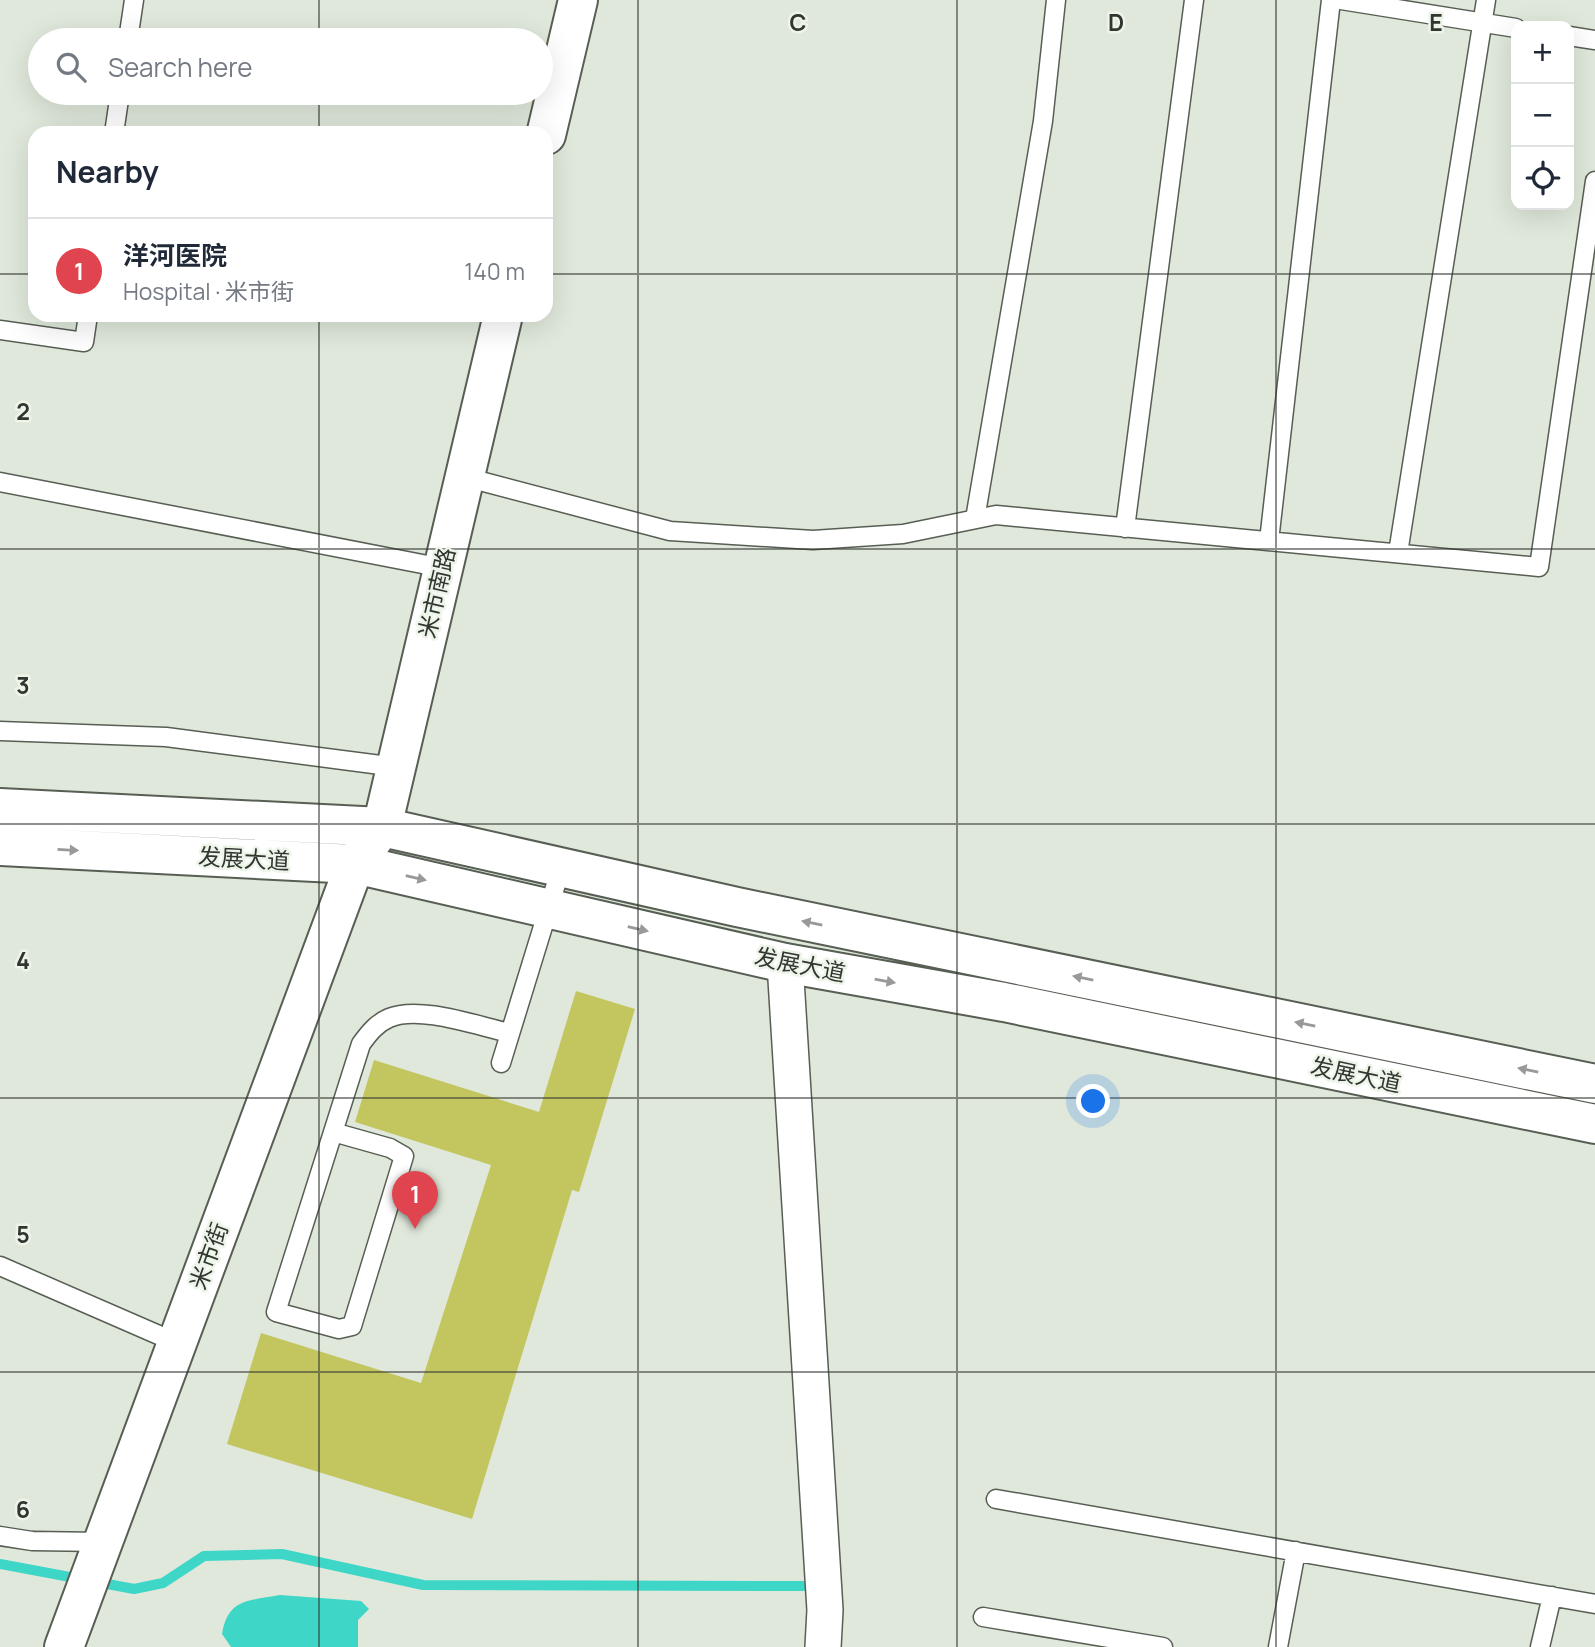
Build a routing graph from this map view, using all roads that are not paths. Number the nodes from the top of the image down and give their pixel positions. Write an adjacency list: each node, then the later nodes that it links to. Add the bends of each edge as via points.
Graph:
1 (134, 0): 10 (lane)
2 (578, 0): 15 (main road)
3 (1056, 0): 23 (lane, via 1043,121)
4 (1194, 0): 24 (lane)
5 (1331, 0): 25 (lane)
6 (1341, 0): 8 (lane)
7 (1486, 0): 8 (lane)
8 (1483, 22): 9 (lane); 26 (lane)
9 (1511, 26)
10 (130, 28)
11 (1574, 37): 12 (lane)
12 (1595, 40)
13 (118, 105): 14 (lane)
14 (115, 126)
15 (548, 126)
16 (1595, 181): 17 (lane)
17 (1586, 300): 26 (lane, via 1539,567)
18 (87, 322): 20 (lane, via 84,342)
19 (501, 322): 21 (main road, 米市南路)
20 (0, 330)
21 (465, 477): 23 (lane, via 670,531 813,540 903,534); 27 (main road, 米市南路)
22 (0, 482): 27 (lane)
23 (975, 519): 24 (lane, via 996,515)
24 (1125, 528): 25 (lane)
25 (1269, 541): 26 (lane)
26 (1398, 554)
27 (443, 568): 29 (main road, 米市南路)
28 (0, 731): 29 (lane, via 166,737)
29 (396, 767): 31 (main road, 米市南路)
30 (0, 808): 31 (main road, 发展大道)
31 (382, 827): 33 (main road, 米市南路); 34 (main road, 发展大道)
32 (0, 846): 33 (main road, 发展大道, one-way to 33)
33 (355, 864): 35 (main road, 发展大道, one-way to 35); 43 (main road, 米市街)
34 (561, 868): 35 (lane); 39 (main road, 发展大道, one-way to 34)
35 (548, 909): 36 (main road, 发展大道, one-way to 36); 37 (lane)
36 (785, 963): 40 (main road, 发展大道, one-way to 40, via 1004,1002); 52 (street, via 825,1611)
37 (510, 1033): 38 (lane); 41 (lane, via 411,1013 376,1025 360,1044)
38 (500, 1063)
39 (1595, 1084)
40 (1595, 1124)
41 (333, 1132): 41 (lane, via 276,1312 339,1329 352,1326 404,1156)
42 (0, 1266): 43 (lane)
43 (177, 1343): 47 (main road, 米市街)
44 (996, 1499): 46 (lane)
45 (0, 1536): 47 (lane, via 32,1541)
46 (1296, 1551): 48 (lane); 54 (lane)
47 (93, 1568): 51 (main road, 米市街)
48 (1552, 1596): 49 (lane); 55 (lane)
49 (1595, 1604)
50 (983, 1617): 53 (lane)
51 (64, 1647)
52 (823, 1647)
53 (1163, 1647)
54 (1278, 1647)
55 (1540, 1647)

